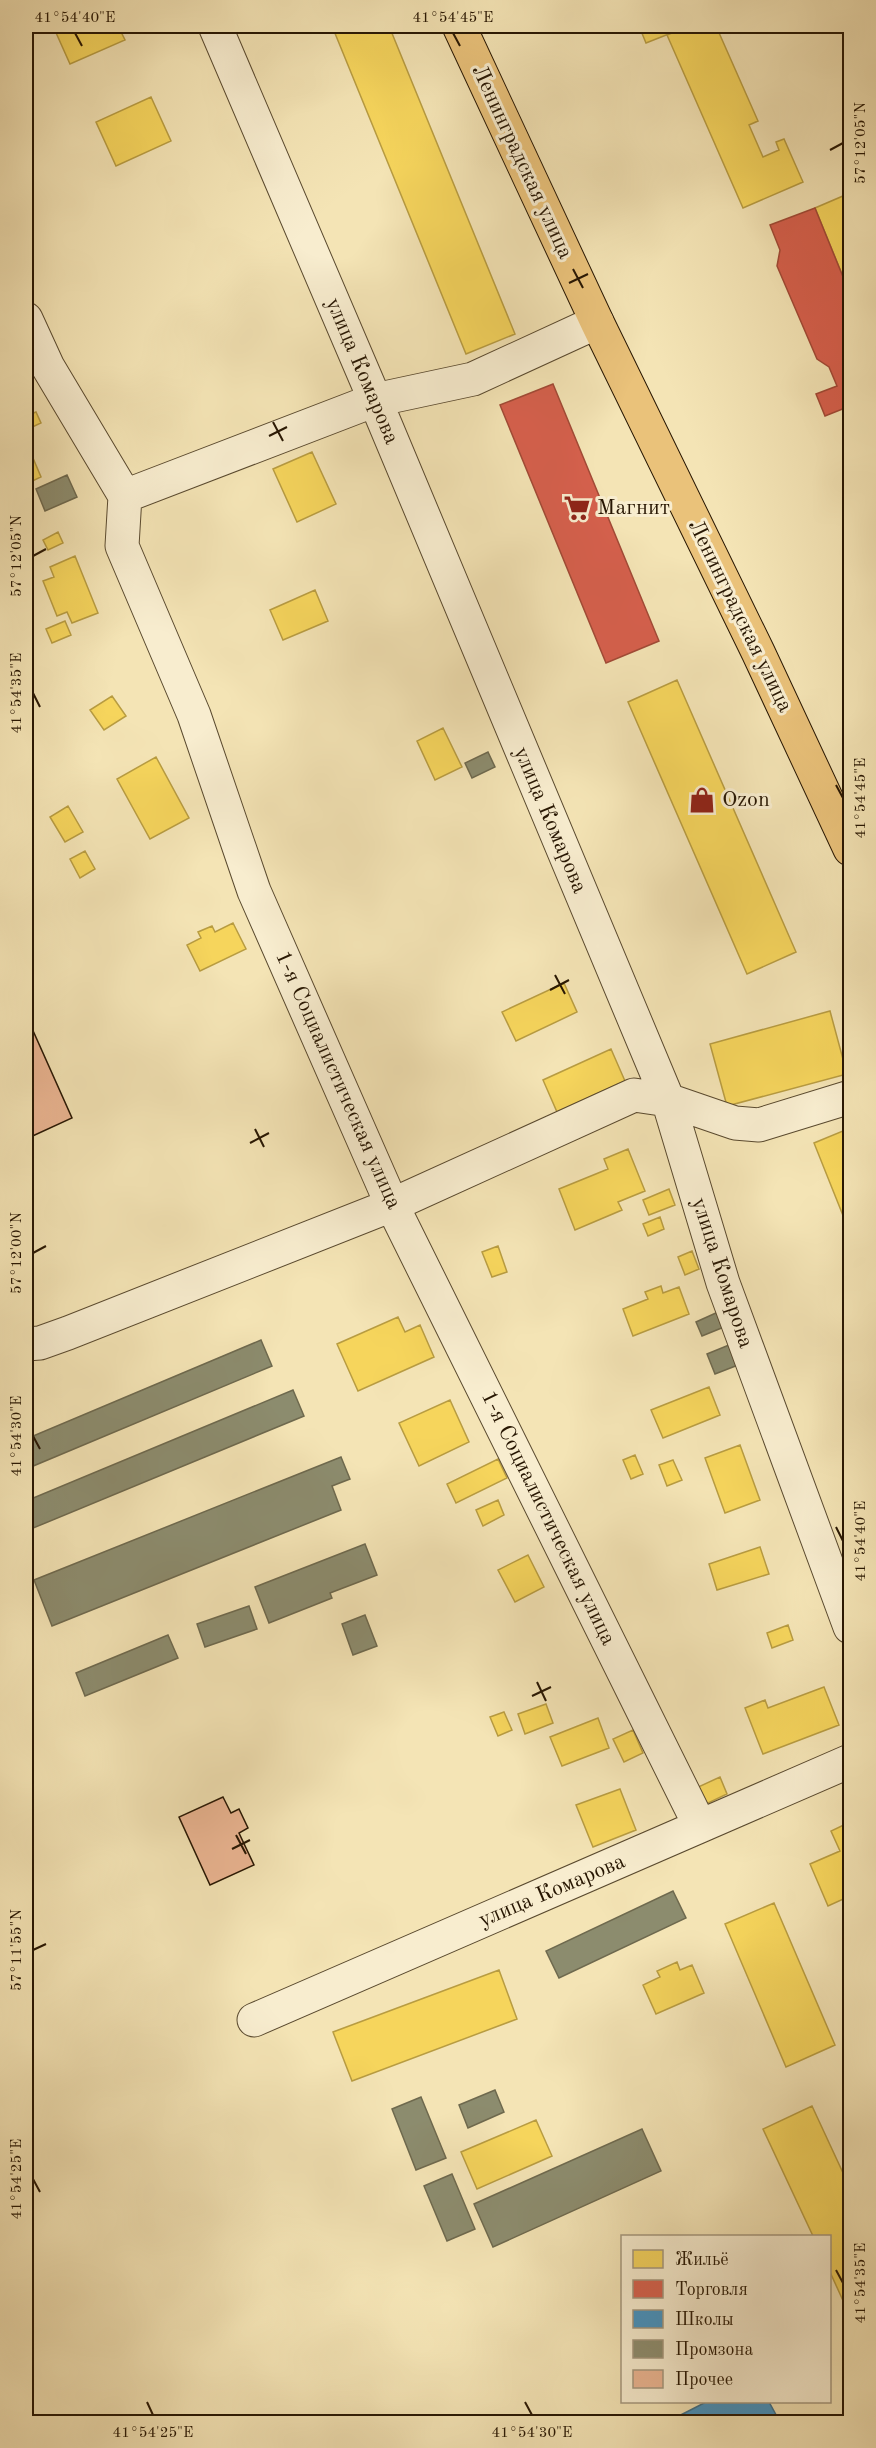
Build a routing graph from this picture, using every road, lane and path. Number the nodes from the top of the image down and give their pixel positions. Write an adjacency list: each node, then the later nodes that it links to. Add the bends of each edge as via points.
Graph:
1 (215, 26): 5 (street, улица Комарова)
2 (459, 26): 4 (main road, Ленинградская улица)
3 (26, 319): 6 (street, via 48,367)
4 (597, 322): 5 (street, via 473,379); 7 (main road, Ленинградская улица)
5 (375, 400): 6 (street); 9 (street, улица Комарова)
6 (125, 496): 10 (street, 1-я Социалистическая улица, via 122,546 194,715 254,891)
7 (850, 849)
8 (850, 1097): 9 (street, via 759,1125 735,1123)
9 (668, 1100): 10 (street, via 634,1095); 12 (street, улица Комарова, via 723,1283)
10 (392, 1204): 11 (street, via 68,1333); 14 (street, 1-я Социалистическая улица)
11 (26, 1344)
12 (850, 1627)
13 (850, 1761): 14 (street, улица Комарова)
14 (700, 1826): 15 (street, улица Комарова)
15 (254, 2020)

